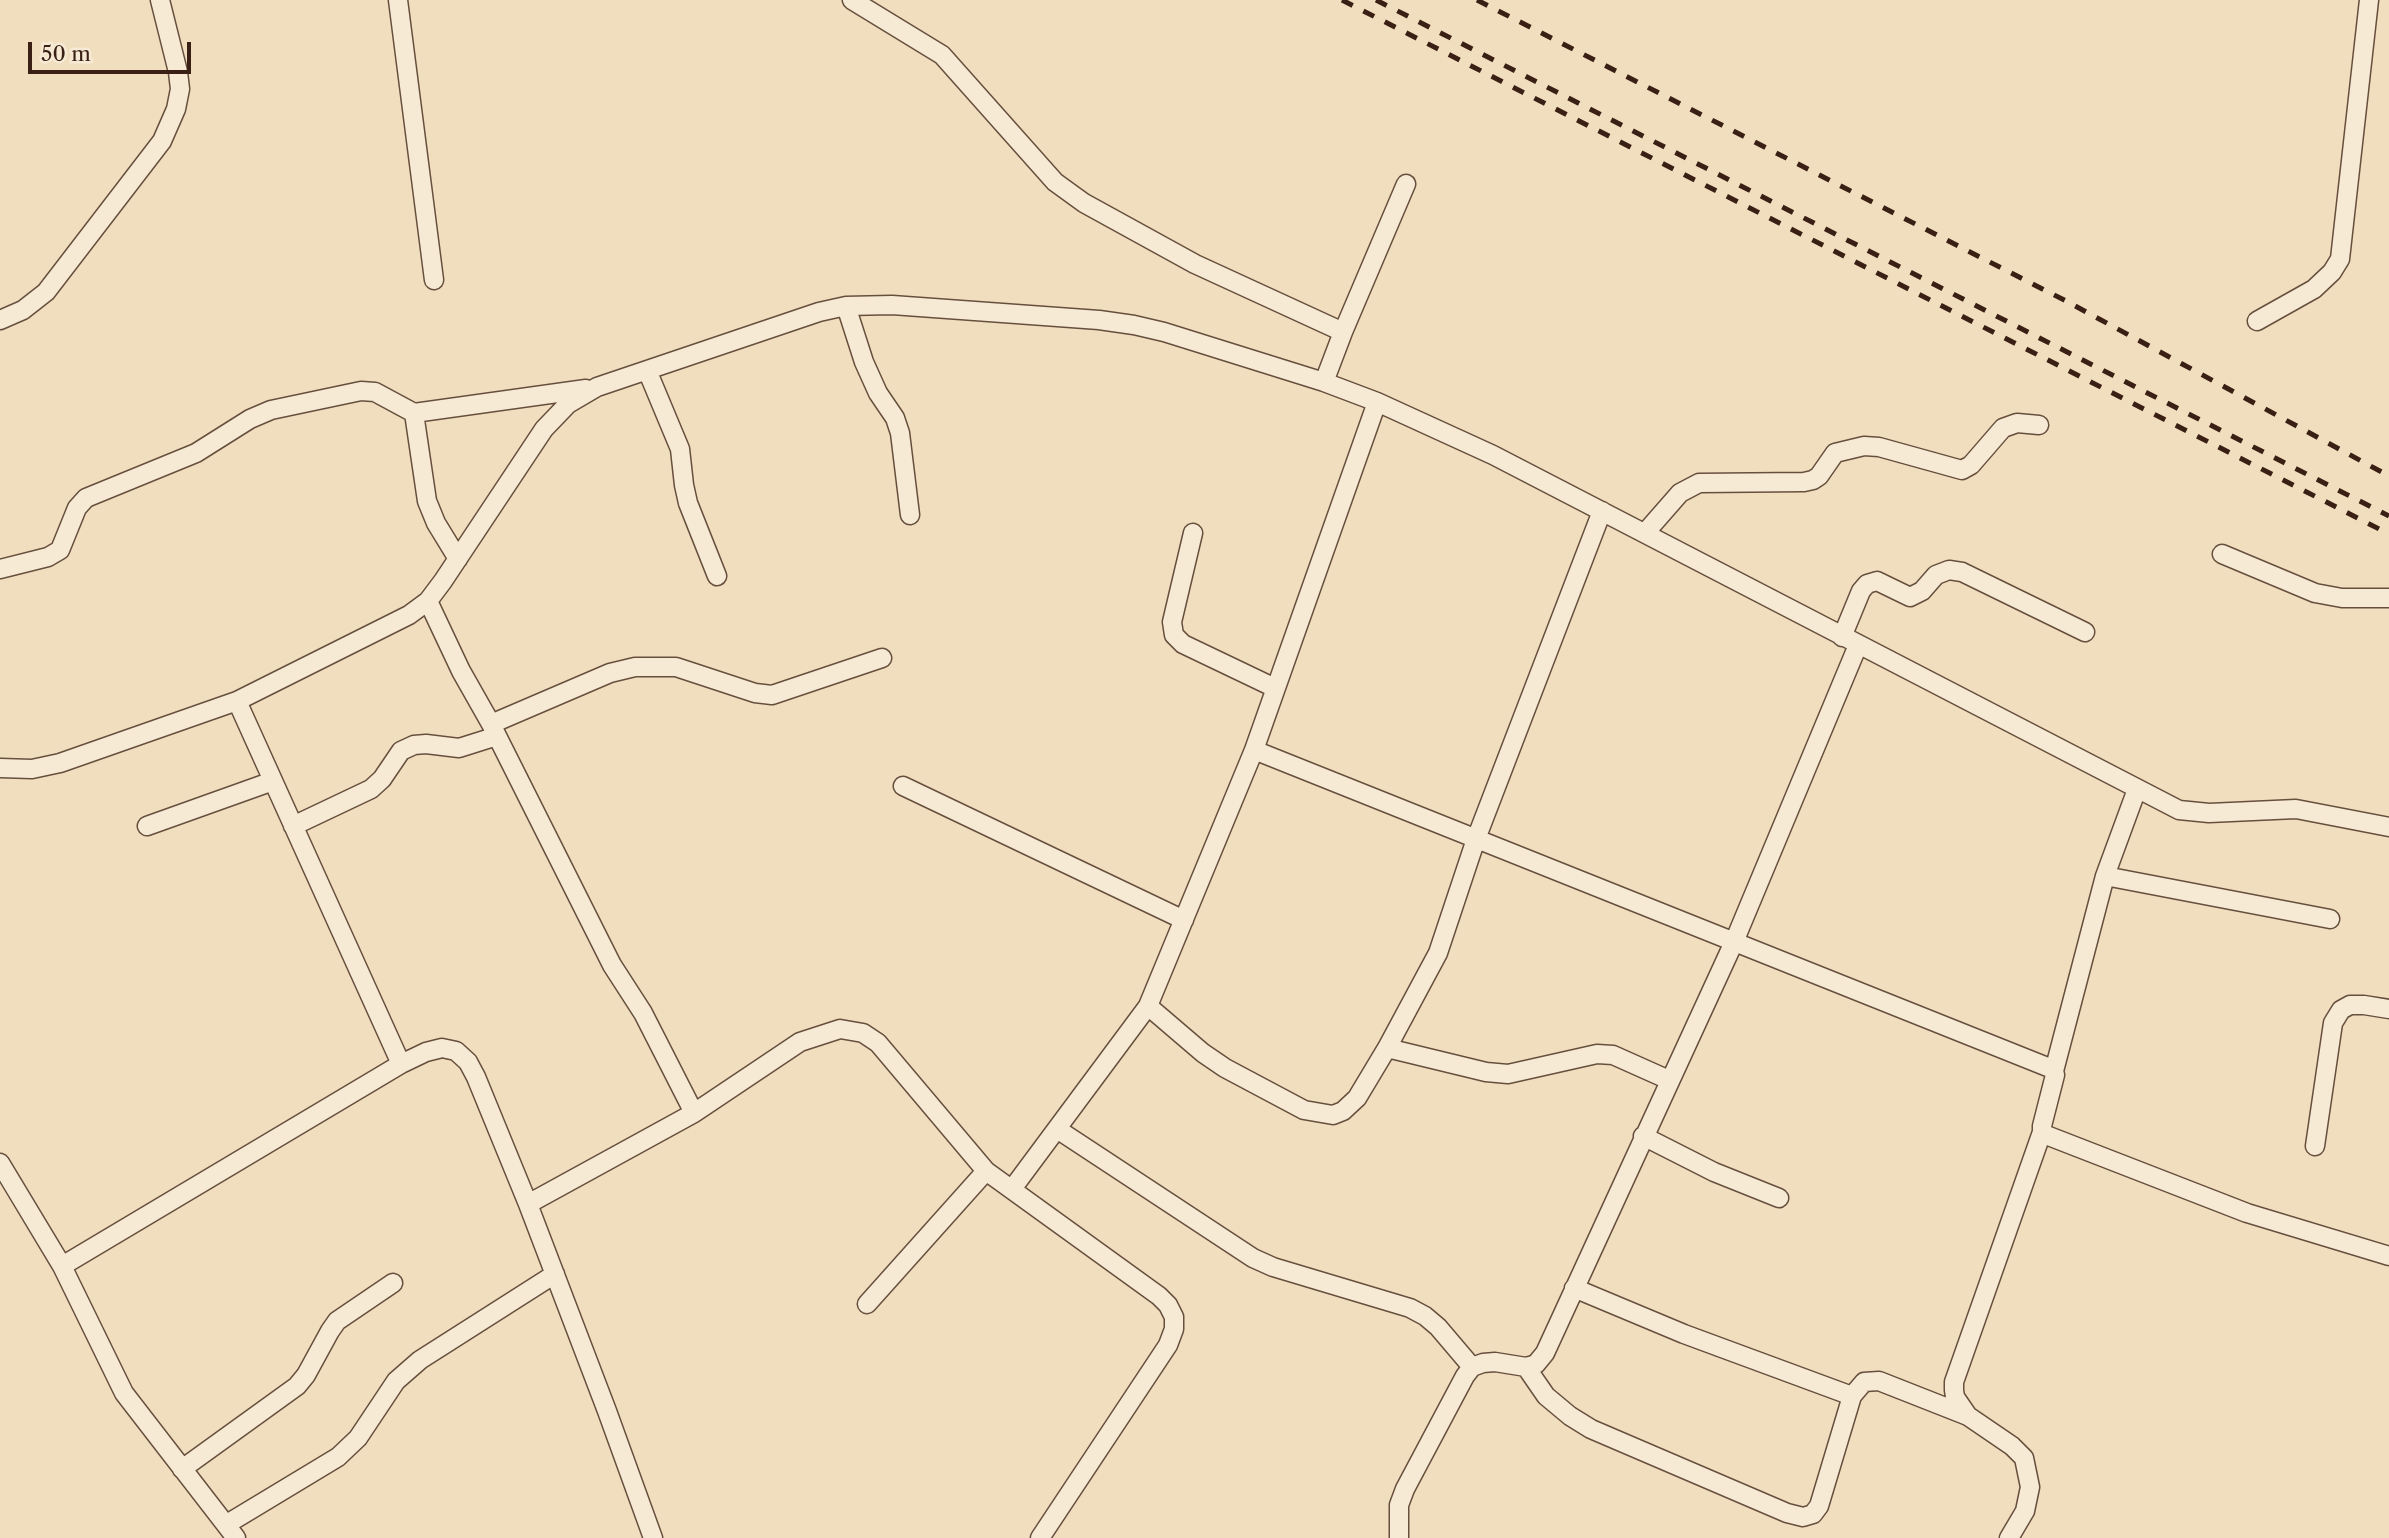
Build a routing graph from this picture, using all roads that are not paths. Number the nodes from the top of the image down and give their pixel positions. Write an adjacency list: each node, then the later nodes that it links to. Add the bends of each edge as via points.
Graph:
1 (160, 0): 8 (street, via 180,89 162,141 46,292)
2 (398, 0): 6 (street)
3 (852, 0): 10 (street, via 942,55 1055,183 1084,203 1195,264)
4 (2369, 0): 9 (street, via 2340,259 2314,289)
5 (1406, 184): 10 (street)
6 (433, 280)
7 (846, 306): 11 (street); 12 (street, via 892,305 1134,325); 18 (street, via 864,362 900,433)
8 (0, 320)
9 (2258, 321)
10 (1343, 332): 12 (street)
11 (647, 370): 13 (street); 24 (street, via 680,449 688,503)
12 (1324, 382): 14 (street)
13 (597, 387): 15 (street); 22 (street, via 568,404 544,429)
14 (1377, 402): 17 (street); 30 (street)
15 (414, 413): 22 (street, via 427,501); 23 (street, via 368,391 271,410 196,453 86,498 77,508 60,550)
16 (2039, 425): 20 (street, via 2017,423 2003,428 1962,470 1864,446 1835,453 1813,480 1699,483 1680,493)
17 (1602, 511): 20 (street); 41 (street)
18 (911, 515)
19 (1193, 533): 30 (street, via 1172,622 1174,635 1183,644)
20 (1645, 533): 28 (street)
21 (2222, 554): 25 (street, via 2315,593)
22 (458, 559): 26 (street)
23 (0, 569)
24 (717, 576)
25 (2389, 598)
26 (428, 601): 31 (street, via 409,615); 32 (street)
27 (2085, 632): 28 (street, via 1962,572 1949,570 1910,597 1871,582 1861,592)
28 (1850, 641): 37 (street); 45 (street)
29 (882, 657): 32 (street, via 772,695 676,667 635,667 610,673)
30 (1275, 688): 33 (street)
31 (237, 701): 34 (street, via 60,763 32,769); 35 (street)
32 (494, 730): 39 (street, via 459,748 426,744 401,751 371,789); 52 (street, via 612,965 643,1013)
33 (1254, 750): 41 (street); 44 (street)
34 (0, 768)
35 (273, 781): 38 (street); 39 (street)
36 (903, 786): 44 (street)
37 (2137, 789): 40 (street, via 2192,813 2296,809); 42 (street)
38 (147, 826)
39 (293, 826): 49 (street)
40 (2389, 827)
41 (1476, 839): 45 (street); 48 (street, via 1438,953)
42 (2105, 876): 43 (street); 50 (street)
43 (2330, 919)
44 (1184, 920): 46 (street)
45 (1734, 942): 50 (street); 51 (street)
46 (1148, 1006): 48 (street, via 1225,1068 1304,1110 1321,1114 1343,1111 1357,1098); 53 (street)
47 (2389, 1009): 56 (street, via 2350,1005 2333,1023)
48 (1387, 1048): 51 (street, via 1508,1074 1597,1054 1613,1055)
49 (401, 1064): 61 (street, via 442,1048 456,1051 468,1062); 63 (street)
50 (2054, 1071): 54 (street)
51 (1669, 1080): 55 (street)
52 (694, 1113): 58 (street, via 800,1042 841,1029 863,1033 878,1043); 61 (street)
53 (1057, 1129): 59 (street); 68 (street, via 1253,1258 1426,1316)
54 (2042, 1132): 62 (street, via 2232,1208); 71 (street, via 1954,1382 1955,1397)
55 (1643, 1136): 60 (street); 66 (street)
56 (2315, 1146)
57 (0, 1163): 63 (street)
58 (986, 1171): 59 (street); 67 (street)
59 (1012, 1189): 75 (street, via 1158,1296 1174,1317 1168,1345)
60 (1779, 1198)
61 (528, 1204): 64 (street)
62 (2389, 1256)
63 (62, 1266): 72 (street, via 124,1393)
64 (555, 1274): 73 (street, via 420,1360 396,1381 358,1438 338,1457); 74 (street)
65 (393, 1283): 72 (street, via 337,1321 297,1386)
66 (1574, 1288): 69 (street, via 1545,1353 1536,1364); 70 (street)
67 (867, 1304)
68 (1472, 1367): 69 (street, via 1495,1362); 76 (street, via 1405,1489 1399,1505)
69 (1526, 1367): 70 (street, via 1546,1396 1591,1429 1802,1517 1819,1506)
70 (1852, 1395): 71 (street, via 1864,1382 1879,1381)
71 (1968, 1416): 77 (street, via 2024,1458 2030,1487 2025,1511)
72 (182, 1469): 73 (street)
73 (231, 1531)
74 (653, 1538)
75 (1040, 1538)
76 (1399, 1538)
77 (2009, 1538)

